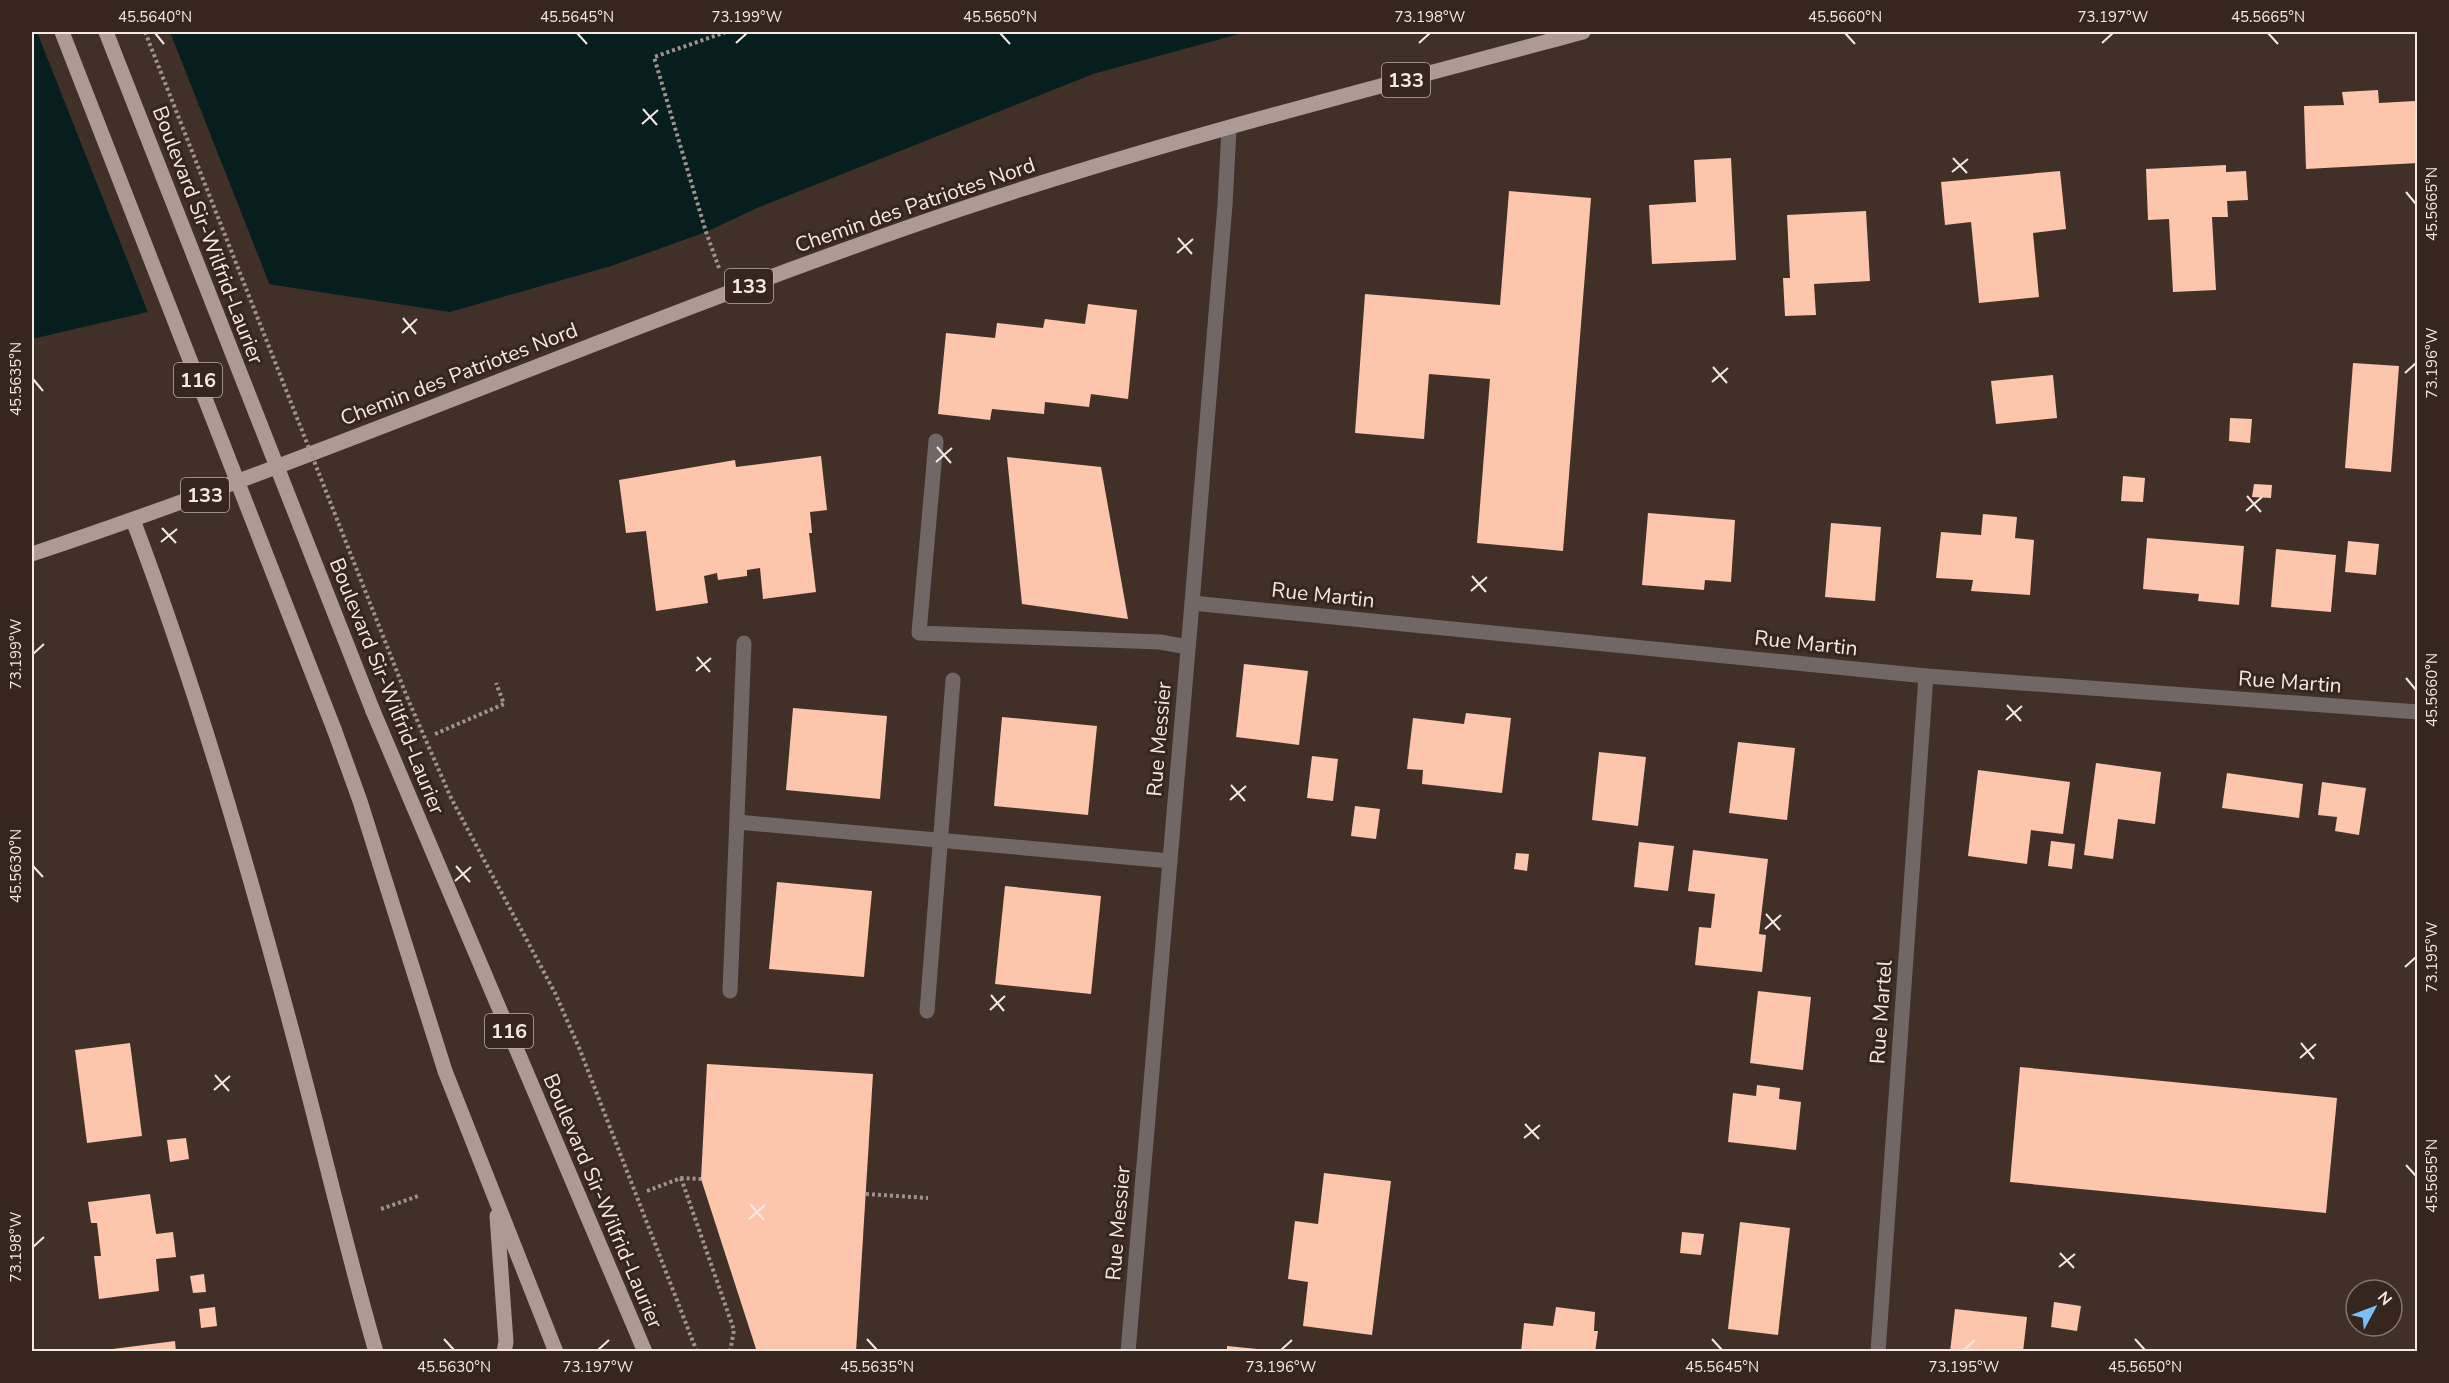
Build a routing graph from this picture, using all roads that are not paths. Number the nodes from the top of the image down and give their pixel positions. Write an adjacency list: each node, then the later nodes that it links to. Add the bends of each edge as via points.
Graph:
1 (62, 32): 19 (main road, 116, bridge, via 334,729 445,1071)
2 (106, 32): 23 (main road, Boulevard Sir-Wilfrid-Laurier / 116, bridge, via 373,711)
3 (1583, 32): 4 (main road, Chemin des Patriotes Nord / 133)
4 (1229, 129): 6 (main road, Chemin des Patriotes Nord / 133, via 1103,163 967,207); 8 (street, Rue Messier)
5 (936, 441): 10 (street, via 920,633 1160,642)
6 (133, 520): 7 (main road, 133); 20 (main road, via 193,688 228,803)
7 (32, 554)
8 (1192, 603): 10 (street, Rue Messier); 11 (street, Rue Martin)
9 (744, 643): 14 (street)
10 (1188, 647): 16 (street, Rue Messier)
11 (1926, 676): 13 (street, Rue Martin); 25 (street, Rue Martel)
12 (953, 680): 15 (street)
13 (2418, 712)
14 (736, 822): 15 (street); 17 (street)
15 (941, 840): 16 (street); 18 (street)
16 (1170, 861): 24 (street, Rue Messier)
17 (730, 991)
18 (927, 1011)
19 (496, 1201): 21 (main road, via 507,1342); 22 (main road, 116)
20 (376, 1351)
21 (504, 1352)
22 (556, 1352)
23 (645, 1352)
24 (1128, 1352)
25 (1878, 1352)

